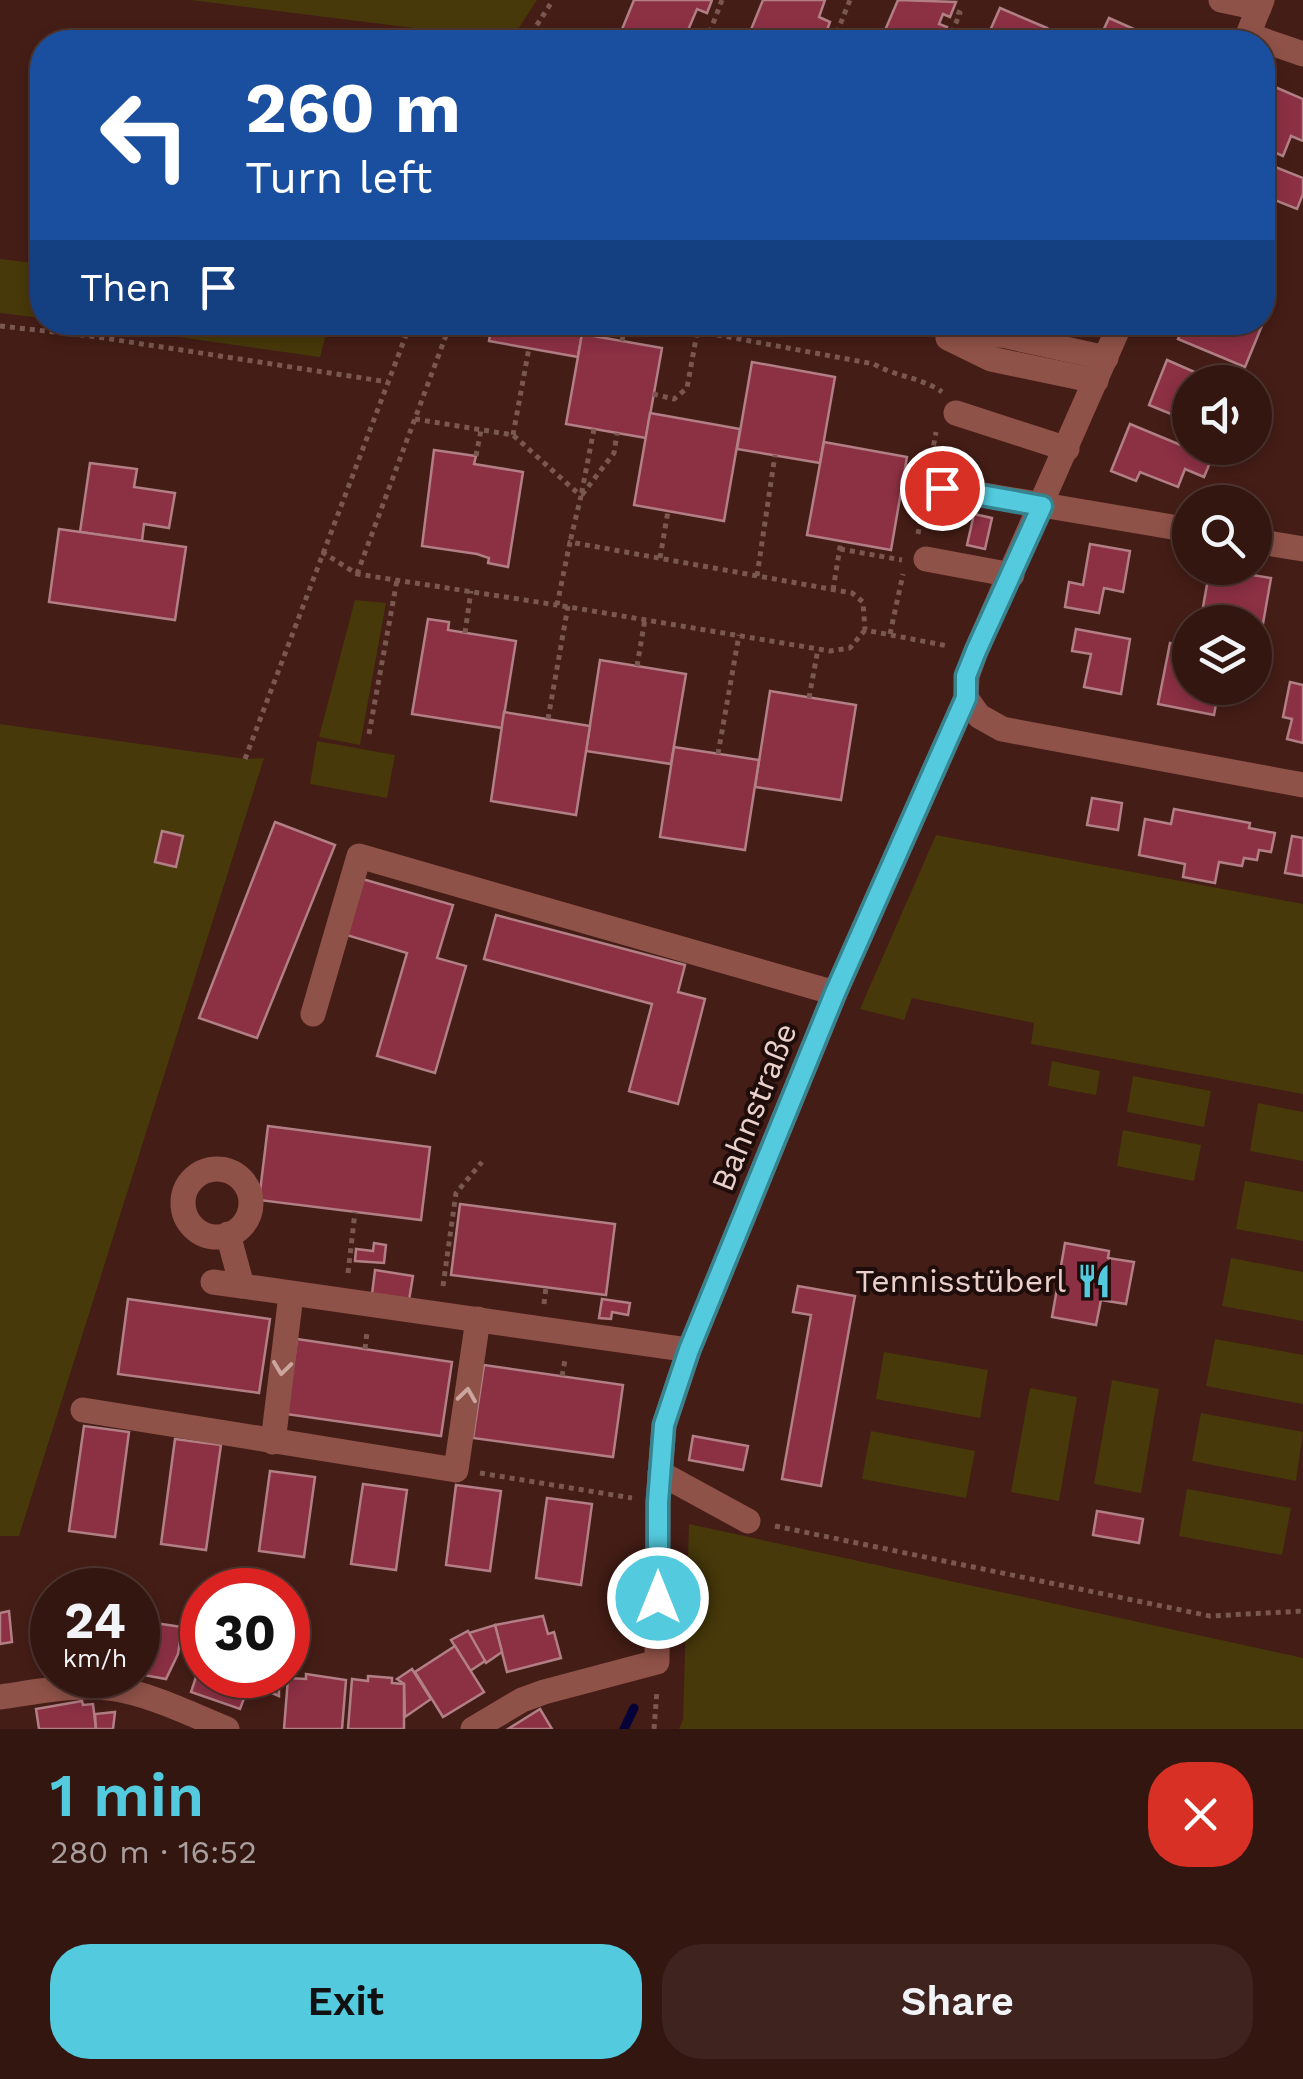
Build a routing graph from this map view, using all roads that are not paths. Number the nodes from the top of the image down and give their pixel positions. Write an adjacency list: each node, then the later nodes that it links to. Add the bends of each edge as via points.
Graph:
1 (1221, 0): 2 (street)
2 (1260, 4): 3 (street)
3 (1250, 30)
4 (1275, 46): 5 (street)
5 (1303, 54)
6 (991, 335): 9 (street)
7 (1005, 335): 11 (street)
8 (1116, 335): 11 (street, Bahnstraße)
9 (980, 336)
10 (948, 338): 11 (street, via 991,359)
11 (1101, 370): 13 (street, Bahnstraße)
12 (945, 412): 13 (street)
13 (1066, 450): 15 (street, Bahnstraße)
14 (932, 485): 15 (street)
15 (1042, 506): 16 (street); 20 (street, Bahnstraße)
16 (1172, 527)
17 (1272, 544): 18 (street)
18 (1303, 549)
19 (916, 554): 20 (street)
20 (1012, 575): 21 (street, Bahnstraße, via 966,676)
21 (966, 698): 22 (street, via 1002,728); 23 (street, Bahnstraße)
22 (1303, 785)
23 (833, 1009): 24 (street, via 359,856); 30 (street, Bahnstraße, via 736,1258)
24 (313, 1014)
25 (228, 1234): 27 (street)
26 (213, 1282): 27 (street)
27 (242, 1286): 28 (street)
28 (291, 1294): 29 (street); 32 (street, one-way to 32)
29 (478, 1320): 30 (street); 32 (street, one-way to 29, via 456,1470)
30 (689, 1350): 33 (street, Bahnstraße, via 664,1425)
31 (83, 1410): 32 (street)
32 (273, 1442)
33 (660, 1473): 34 (street); 37 (street, Bahnstraße, via 657,1662 522,1700)
34 (748, 1520)
35 (0, 1697): 36 (street, via 108,1688)
36 (227, 1729)
37 (474, 1729)

